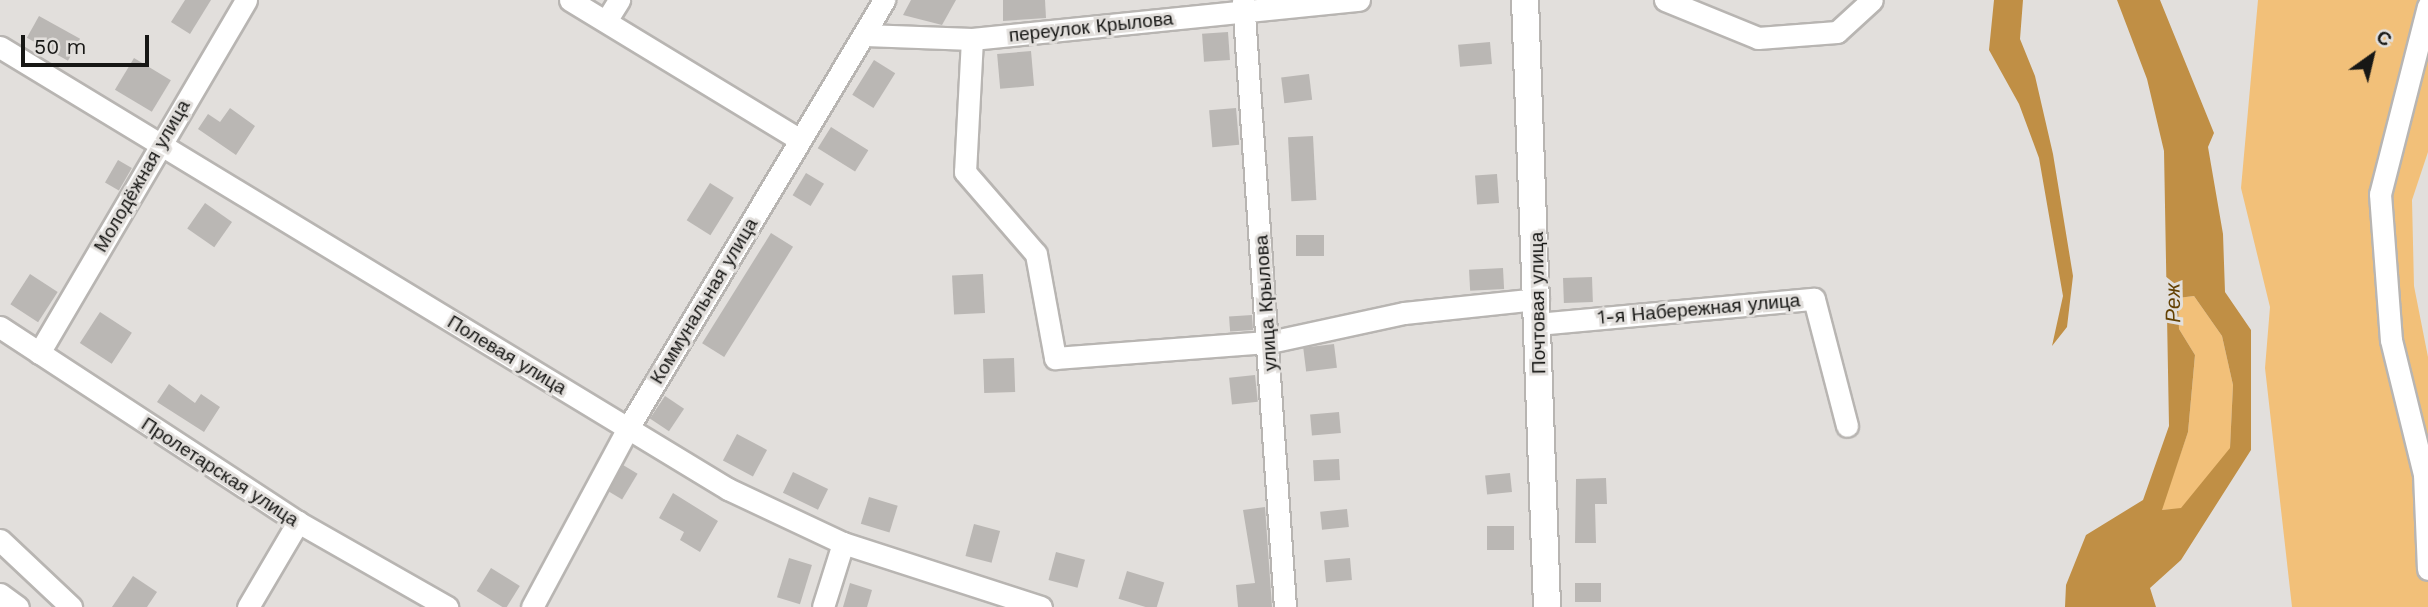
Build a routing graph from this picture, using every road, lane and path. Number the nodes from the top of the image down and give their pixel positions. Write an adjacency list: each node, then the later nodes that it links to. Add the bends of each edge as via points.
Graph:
1 (246, 0): 16 (street, Молодёжная улица)
2 (570, 0): 11 (street)
3 (619, 0): 11 (street)
4 (884, 0): 12 (street, Коммунальная улица)
5 (1359, 0): 9 (street, переулок Крылова)
6 (1525, 0): 17 (main road, Почтовая улица)
7 (1665, 0): 8 (street, via 1758,38 1838,32)
8 (1872, 0)
9 (1244, 6): 13 (street, переулок Крылова); 19 (street, улица Крылова)
10 (2428, 6): 26 (street, via 2380,194 2391,340 2424,474)
11 (606, 21): 15 (street)
12 (865, 35): 13 (street, переулок Крылова); 15 (street, Коммунальная улица)
13 (972, 39): 19 (street, via 965,173 1036,254 1055,358)
14 (0, 47): 16 (street, Полевая улица)
15 (800, 140): 22 (street, Коммунальная улица)
16 (159, 145): 20 (street, Молодёжная улица); 22 (street, Полевая улица)
17 (1538, 311): 19 (street, via 1404,313); 21 (street, 1-я Набережная улица, via 1814,299); 36 (main road, Почтовая улица)
18 (0, 327): 20 (street, Пролетарская улица)
19 (1270, 342): 35 (street, улица Крылова)
20 (39, 353): 23 (street, Пролетарская улица)
21 (1847, 426)
22 (628, 428): 25 (street, Полевая улица, via 728,489); 32 (street, Коммунальная улица)
23 (298, 522): 30 (street); 31 (street, Пролетарская улица)
24 (0, 540): 29 (street)
25 (843, 543): 33 (street); 34 (street, Полевая улица)
26 (2428, 569)
27 (0, 594): 28 (street)
28 (18, 607)
29 (71, 607)
30 (248, 607)
31 (447, 607)
32 (532, 607)
33 (823, 607)
34 (1041, 607)
35 (1285, 607)
36 (1547, 607)

